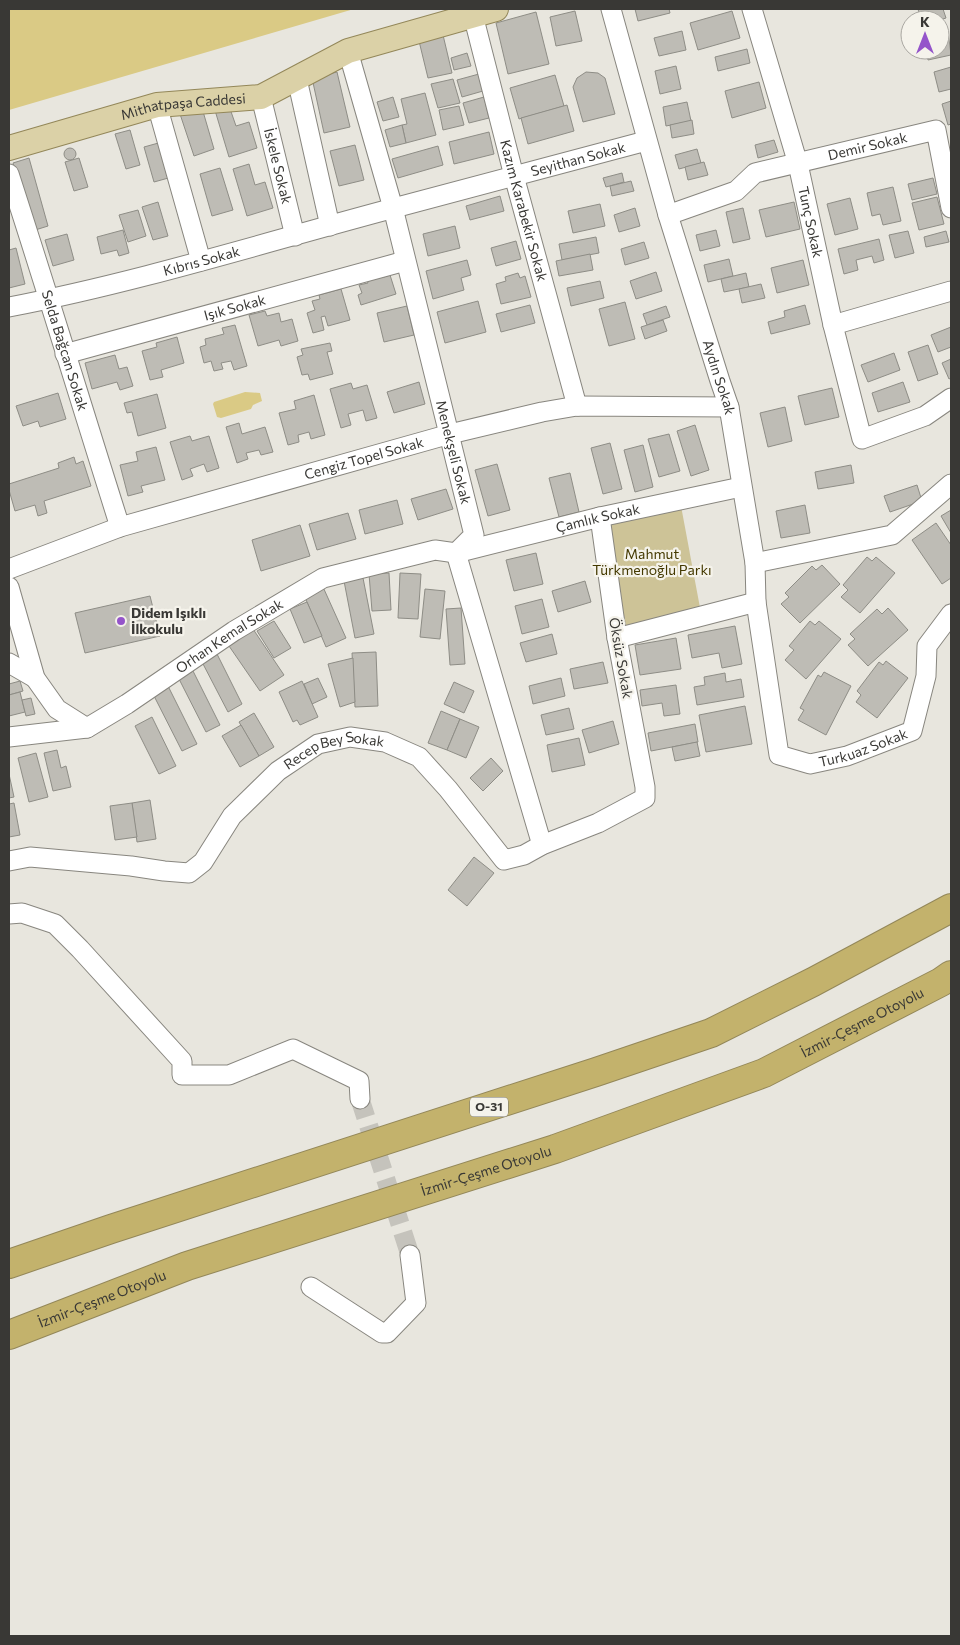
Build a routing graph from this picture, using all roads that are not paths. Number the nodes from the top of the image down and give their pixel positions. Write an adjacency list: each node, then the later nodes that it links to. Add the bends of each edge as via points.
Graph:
1 (496, 9): 4 (main road, Mithatpaşa Caddesi)
2 (611, 9): 9 (street, Aydın Sokak)
3 (752, 9): 11 (street, Tunç Sokak)
4 (473, 15): 5 (main road, Mithatpaşa Caddesi); 13 (street, Kazım Karabekir Sokak)
5 (348, 51): 6 (main road, Mithatpaşa Caddesi); 14 (street, Menekşeli Sokak)
6 (297, 79): 7 (main road, Mithatpaşa Caddesi); 17 (street)
7 (261, 97): 8 (main road, Mithatpaşa Caddesi); 18 (street, İskele Sokak)
8 (157, 105): 10 (main road, Mithatpaşa Caddesi); 19 (street)
9 (646, 141): 13 (street, Seyithan Sokak); 16 (street, Aydın Sokak)
10 (9, 148)
11 (798, 164): 15 (street, Demir Sokak, via 936,130); 16 (street, Demir Sokak, via 754,173 736,191); 24 (street, Tunç Sokak)
12 (9, 174): 22 (street, Selda Bağcan Sokak)
13 (514, 176): 14 (street, Seyithan Sokak); 27 (street, Kazım Karabekir Sokak)
14 (393, 208): 17 (street, Kıbrıs Sokak); 20 (street, Menekşeli Sokak)
15 (951, 208)
16 (668, 215): 28 (street, Aydın Sokak)
17 (330, 226): 18 (street, Kıbrıs Sokak)
18 (295, 236): 19 (street, Kıbrıs Sokak)
19 (201, 261): 22 (street, Kıbrıs Sokak)
20 (405, 261): 25 (street, Işık Sokak); 29 (street, Menekşeli Sokak)
21 (951, 290): 24 (street)
22 (50, 299): 23 (street, Kıbrıs Sokak); 25 (street, Selda Bağcan Sokak)
23 (9, 308)
24 (833, 325): 26 (street, Tunç Sokak, via 862,439 925,416)
25 (65, 354): 33 (street, Selda Bağcan Sokak)
26 (951, 398)
27 (577, 406): 28 (street, Cengiz Topel Sokak); 29 (street, Cengiz Topel Sokak)
28 (729, 407): 31 (street, Aydın Sokak)
29 (450, 434): 33 (street, Cengiz Topel Sokak); 34 (street, Menekşeli Sokak, via 474,535)
30 (951, 484): 35 (street, via 892,535)
31 (741, 488): 32 (street, Çamlık Sokak); 35 (street, Aydın Sokak)
32 (600, 517): 34 (street, Çamlık Sokak); 40 (street, Öksüz Sokak)
33 (120, 527): 36 (street, Cengiz Topel Sokak)
34 (456, 553): 43 (street, Orhan Kemal Sokak, via 435,550 323,578 234,631); 47 (street)
35 (755, 564): 38 (street, Aydın Sokak)
36 (9, 569)
37 (9, 587): 42 (street)
38 (756, 602): 40 (street); 45 (street, Aydın Sokak)
39 (951, 614): 45 (street, Turkuaz Sokak, via 927,646 926,676 912,731 848,756 810,764)
40 (617, 638): 46 (street, Öksüz Sokak)
41 (9, 663): 42 (street)
42 (35, 678): 43 (street, via 58,709)
43 (87, 728): 44 (street, Orhan Kemal Sokak)
44 (9, 737)
45 (779, 755)
46 (645, 798): 47 (street, Recep Bey Sokak, via 598,823)
47 (542, 845): 48 (street, Recep Bey Sokak, via 524,855 504,860 419,757 385,742 350,737 318,744 278,771 232,816 203,862 188,873 30,857)
48 (9, 861)
49 (951, 908): 54 (highway, O-31, via 711,1033)
50 (9, 914): 52 (street, via 22,914 55,924 182,1061 182,1075 229,1075 293,1049 359,1082)
51 (951, 975): 56 (highway, İzmir-Çeşme Otoyolu, via 764,1073 555,1149 187,1266)
52 (360, 1099)
53 (410, 1255): 55 (street, via 416,1303 387,1333 382,1333)
54 (9, 1264)
55 (311, 1287)
56 (9, 1335)

